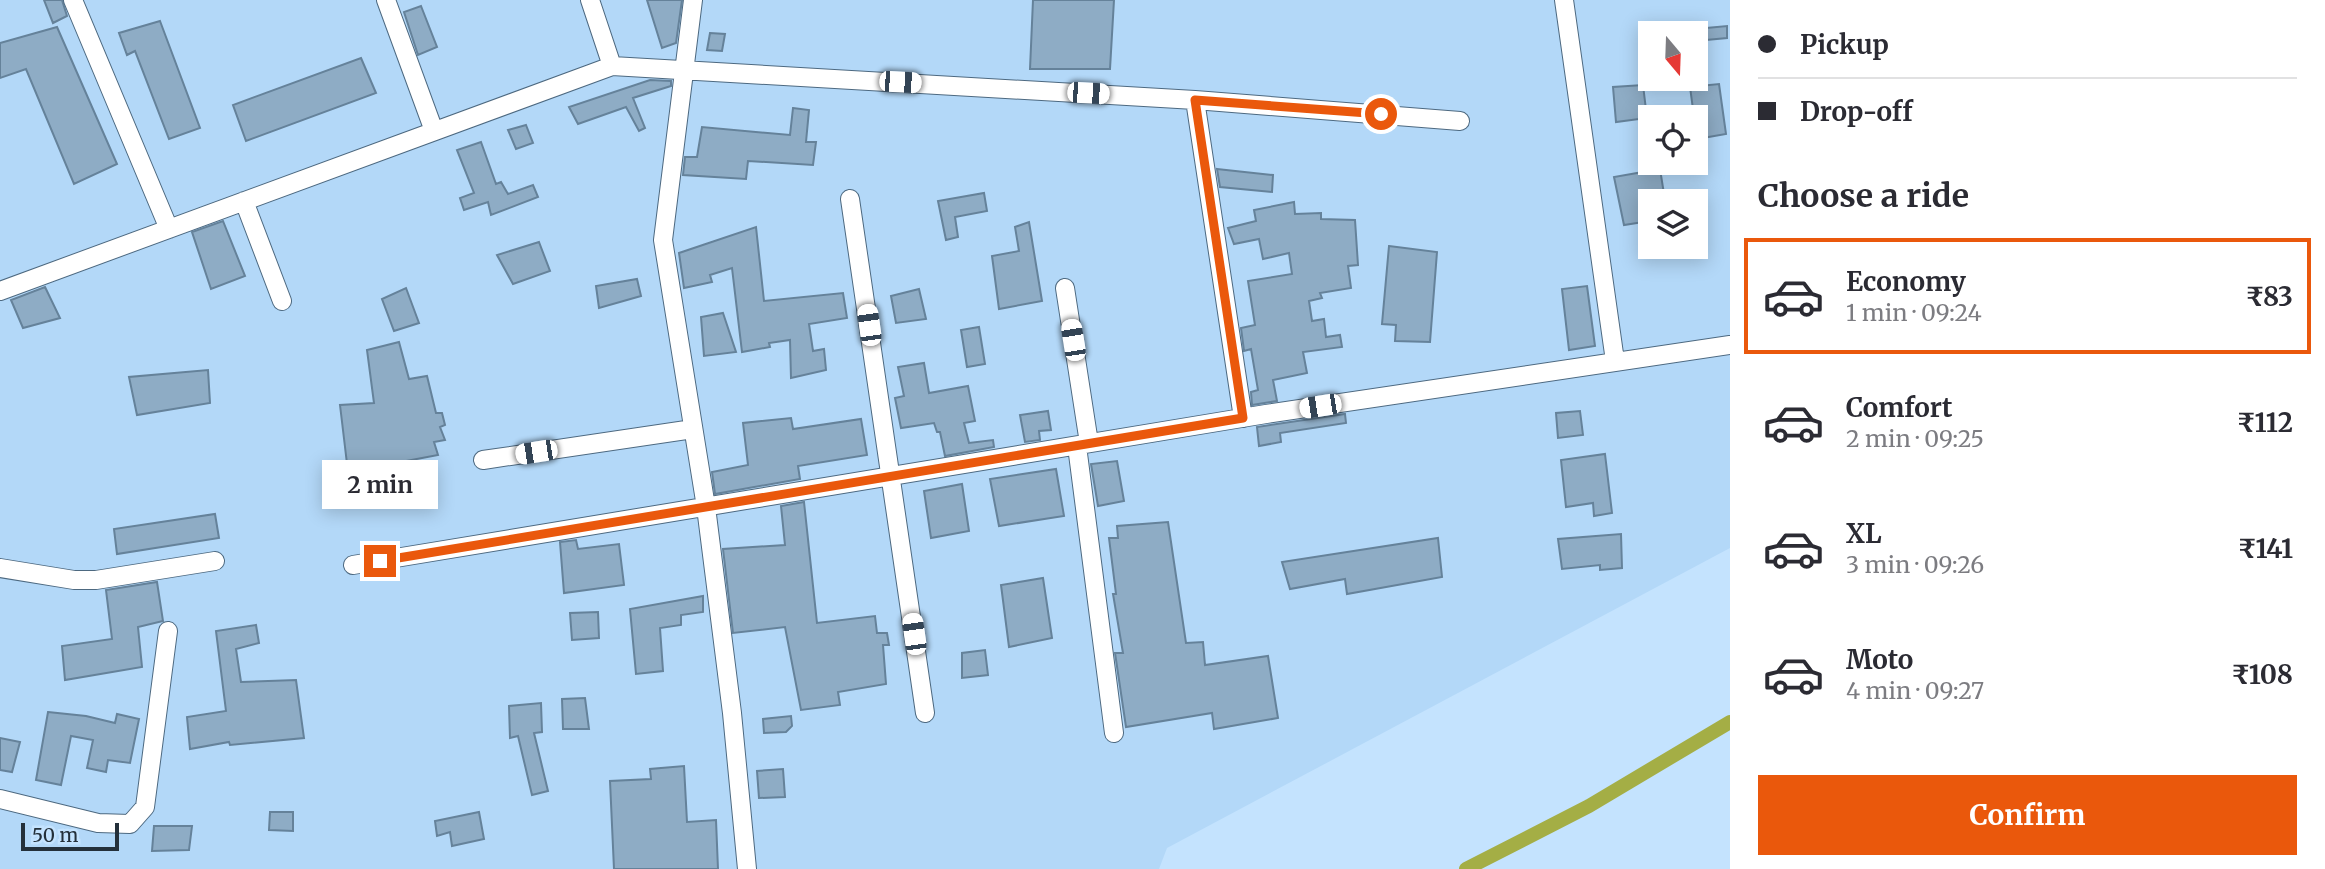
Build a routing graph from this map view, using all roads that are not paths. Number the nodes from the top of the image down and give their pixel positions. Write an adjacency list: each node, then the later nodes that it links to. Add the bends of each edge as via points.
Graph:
1 (73, 0): 13 (street)
2 (386, 0): 10 (street)
3 (590, 0): 6 (street)
4 (693, 0): 7 (street)
5 (1563, 0): 18 (street)
6 (612, 66): 7 (street); 10 (street)
7 (686, 69): 8 (street); 20 (street, via 663,240)
8 (1195, 100): 9 (street); 19 (street)
9 (1460, 121)
10 (434, 131): 12 (street)
11 (850, 199): 23 (street)
12 (244, 201): 13 (street); 16 (street)
13 (169, 229): 15 (street)
14 (1065, 288): 21 (street)
15 (0, 291)
16 (282, 301)
17 (1730, 345): 18 (street)
18 (1615, 360): 19 (street)
19 (1243, 418): 21 (street)
20 (694, 429): 22 (street); 24 (street)
21 (1083, 444): 23 (street); 30 (street)
22 (483, 460)
23 (892, 476): 24 (street); 29 (street)
24 (706, 507): 26 (street); 32 (street)
25 (215, 561): 27 (street, via 96,580)
26 (353, 565)
27 (0, 568)
28 (168, 631): 31 (street, via 145,807 130,824 99,823)
29 (925, 713)
30 (1114, 733)
31 (0, 799)
32 (747, 869)

